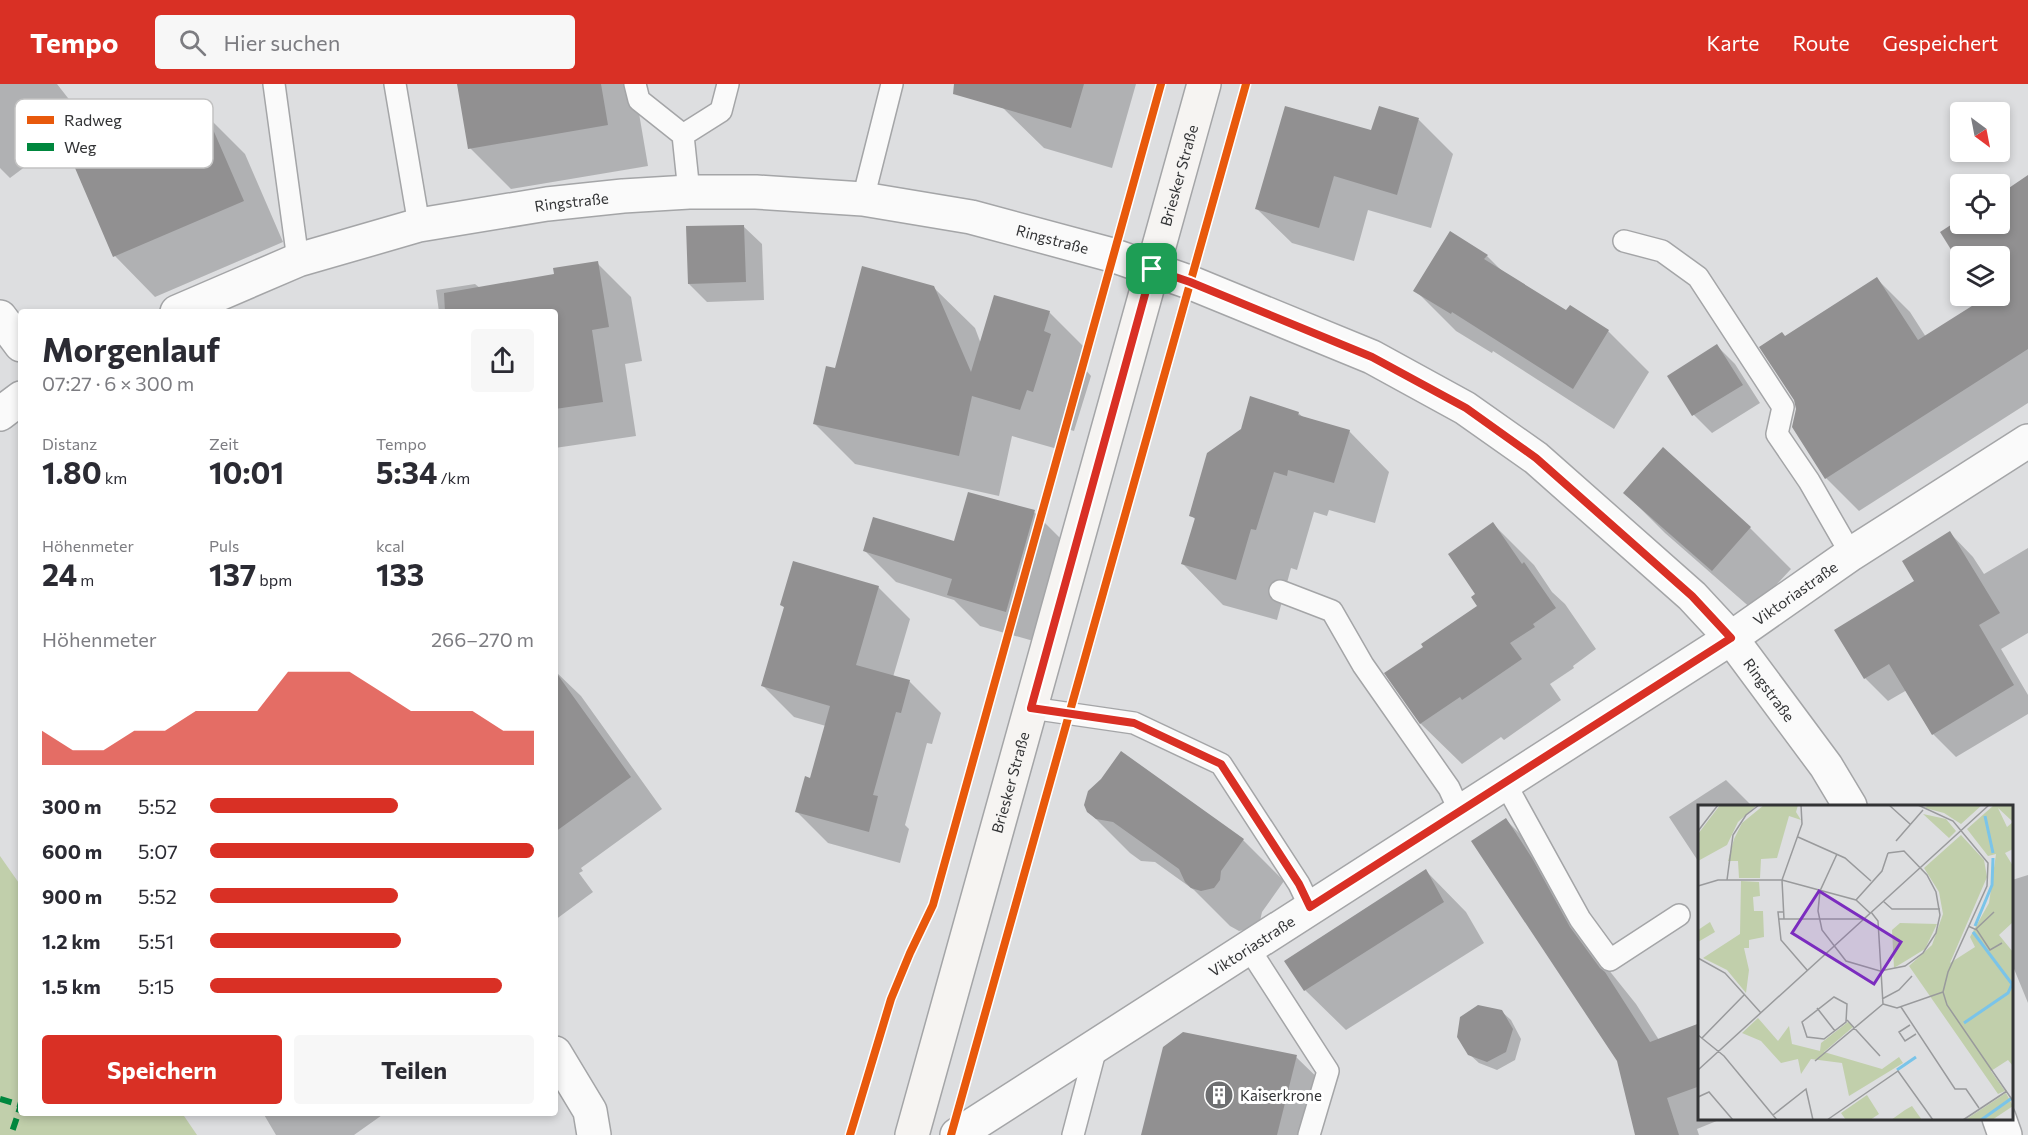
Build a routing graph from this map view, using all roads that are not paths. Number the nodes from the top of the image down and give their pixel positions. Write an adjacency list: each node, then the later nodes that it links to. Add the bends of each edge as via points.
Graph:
1 (274, 84): 12 (lane)
2 (395, 84): 10 (lane)
3 (635, 84): 7 (lane, via 639,100)
4 (728, 84): 7 (lane, via 721,111)
5 (892, 84): 9 (lane)
6 (1204, 84): 13 (main road, Briesker Straße)
7 (683, 135): 8 (lane)
8 (689, 192): 9 (street, Ringstraße); 10 (street, Ringstraße, via 547,204)
9 (863, 199): 13 (street, Ringstraße, via 971,217)
10 (419, 225): 12 (street, Ringstraße)
11 (1624, 241): 20 (lane, via 1662,251 1698,277 1783,408 1777,434)
12 (298, 260): 14 (street, Ringstraße)
13 (1152, 269): 22 (street, Ringstraße, via 1372,357 1466,408 1536,458 1692,596); 23 (main road, Briesker Straße)
14 (184, 309)
15 (0, 317): 16 (street)
16 (18, 341)
17 (18, 400): 18 (street)
18 (0, 414)
19 (2028, 441): 20 (street, Viktoriastraße)
20 (1851, 555): 22 (street, Viktoriastraße)
21 (1280, 591): 26 (lane, via 1332,611 1363,665 1449,788)
22 (1731, 638): 24 (street, Viktoriastraße); 25 (street, Ringstraße, via 1826,766)
23 (1031, 708): 27 (lane, via 1134,723 1221,764); 34 (main road, Briesker Straße)
24 (1505, 783): 26 (street, Viktoriastraße); 28 (lane, via 1581,919 1610,960)
25 (1849, 805)
26 (1460, 812): 27 (street, Viktoriastraße)
27 (1310, 907): 29 (street, Viktoriastraße)
28 (1679, 915)
29 (1248, 947): 30 (street, Viktoriastraße); 37 (lane, via 1328,1071)
30 (1097, 1044): 35 (street, Viktoriastraße); 36 (lane)
31 (558, 1058): 33 (street, via 590,1111)
32 (1999, 1120): 38 (street)
33 (594, 1135)
34 (912, 1135)
35 (957, 1135)
36 (1073, 1135)
37 (1309, 1135)
38 (2005, 1135)

